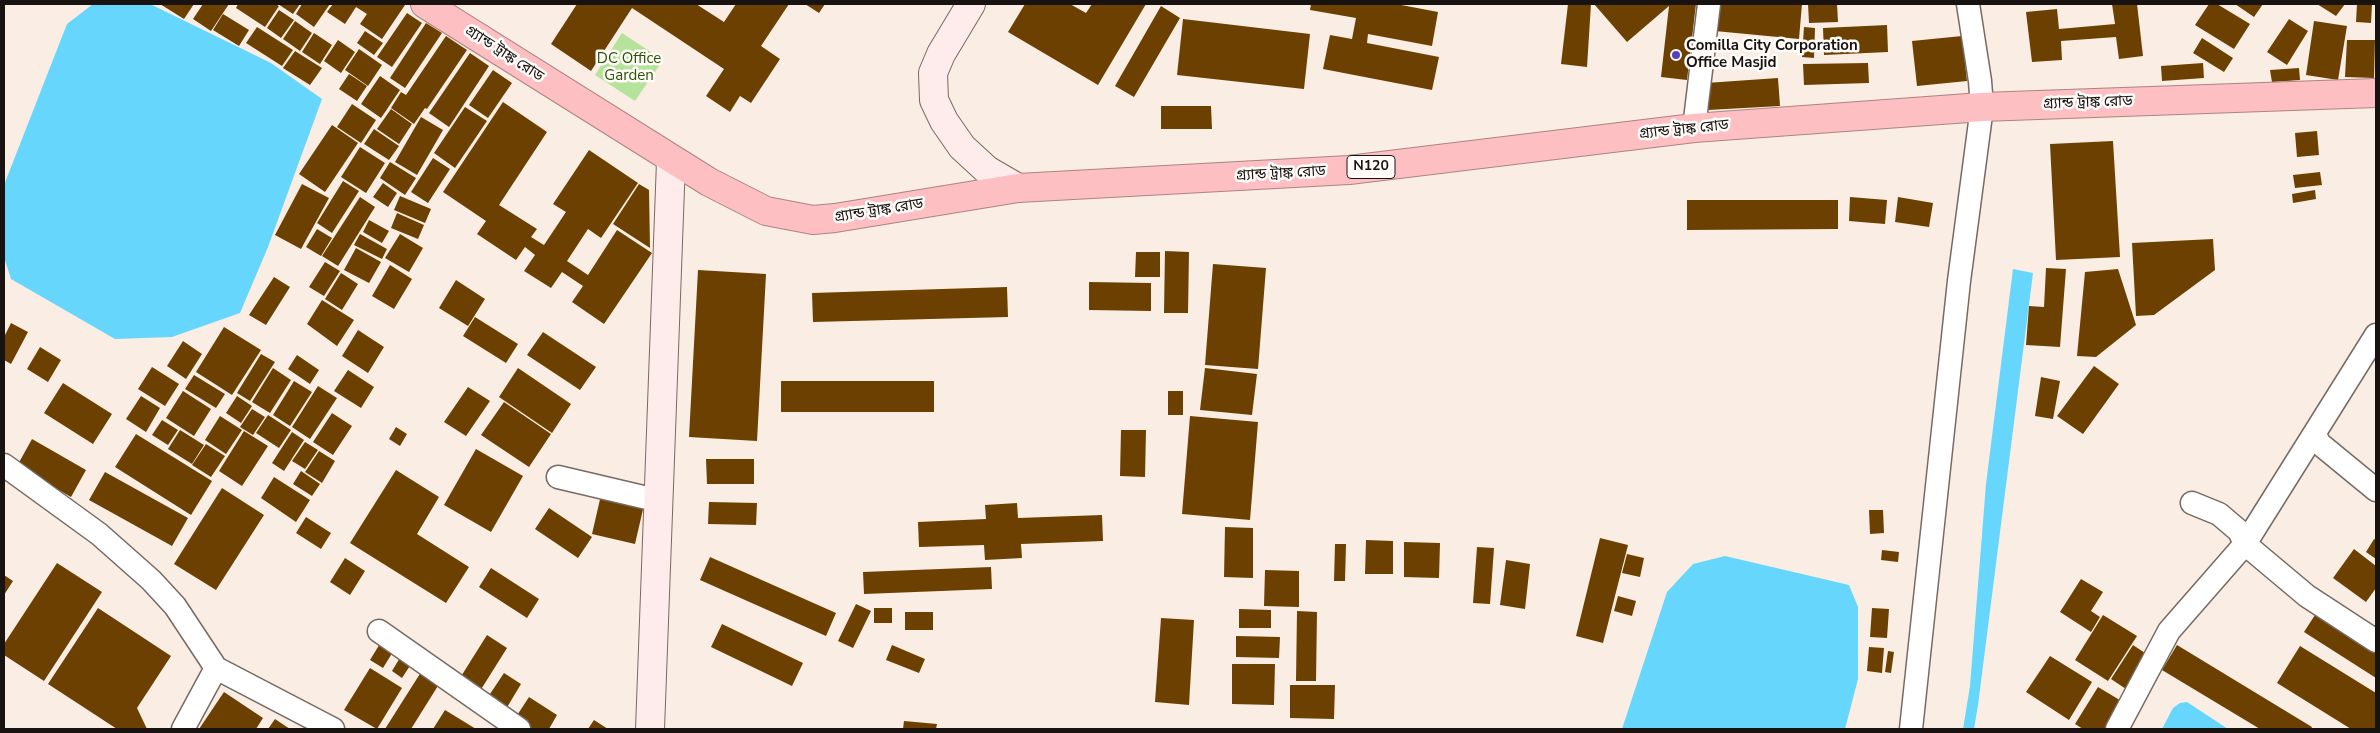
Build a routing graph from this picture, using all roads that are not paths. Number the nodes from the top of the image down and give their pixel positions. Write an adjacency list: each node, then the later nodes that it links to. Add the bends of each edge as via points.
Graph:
1 (425, 4): 8 (highway, গ্র্যান্ড ট্রাঙ্ক রোড / N120)
2 (971, 4): 9 (street, via 941,54 934,73 934,100 962,147 987,170)
3 (1709, 4): 7 (street)
4 (1968, 4): 6 (street)
5 (2376, 92): 6 (highway, গ্র্যান্ড ট্রাঙ্ক রোড / N120)
6 (1982, 106): 7 (highway, গ্র্যান্ড ট্রাঙ্ক রোড / N120); 25 (street, via 1958,291)
7 (1694, 128): 9 (highway, গ্র্যান্ড ট্রাঙ্ক রোড / N120, via 1349,170)
8 (671, 160): 9 (highway, গ্র্যান্ড ট্রাঙ্ক রোড / N120, via 759,208 813,220); 15 (street)
9 (1018, 188)
10 (2376, 335): 11 (street)
11 (2314, 434): 14 (street, via 2320,444); 17 (street)
12 (4, 465): 20 (street, via 99,534 151,580 175,606)
13 (558, 477): 15 (street)
14 (2376, 490)
15 (660, 500): 24 (street)
16 (2192, 504): 17 (street, via 2219,514 2239,531)
17 (2245, 544): 19 (street, via 2307,596); 26 (street, via 2169,630)
18 (379, 631): 23 (street)
19 (2376, 641)
20 (216, 668): 21 (street); 22 (street)
21 (182, 729)
22 (333, 729)
23 (519, 729)
24 (650, 729)
25 (1911, 729)
26 (2117, 729)

